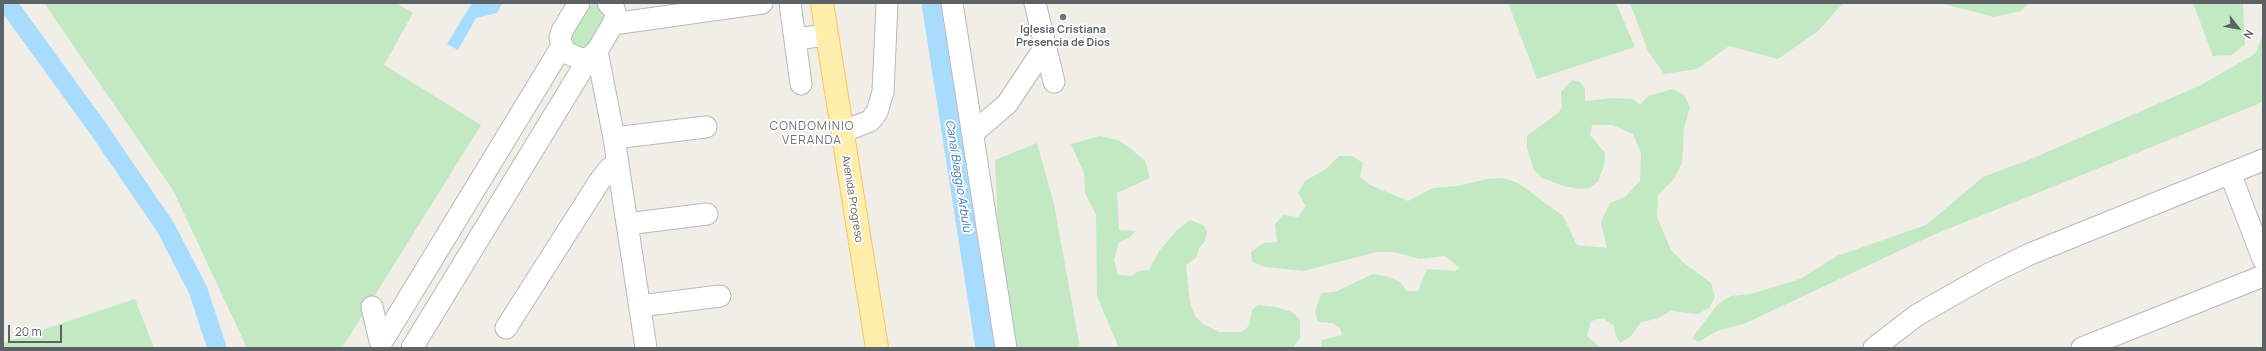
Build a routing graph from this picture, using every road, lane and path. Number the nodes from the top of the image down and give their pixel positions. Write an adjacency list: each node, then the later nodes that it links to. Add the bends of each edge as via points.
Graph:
1 (579, 3): 12 (street, via 562,31)
2 (608, 3): 9 (street, via 616,16)
3 (762, 3): 9 (street)
4 (790, 3): 11 (street)
5 (822, 3): 10 (main road, Avenida Progreso)
6 (887, 3): 18 (street, via 884,92 877,112 870,121)
7 (952, 3): 19 (street)
8 (1035, 3): 13 (street)
9 (613, 24): 14 (street)
10 (827, 35): 11 (street); 18 (main road, Avenida Progreso)
11 (795, 39): 16 (street)
12 (562, 46): 14 (street, via 572,57 581,59); 32 (street)
13 (1045, 47): 15 (street); 19 (street, via 1007,104)
14 (593, 54): 20 (street); 33 (street)
15 (1054, 82)
16 (801, 84)
17 (706, 127): 20 (street)
18 (842, 132): 35 (main road, Avenida Progreso)
19 (973, 133): 36 (street)
20 (614, 138): 22 (street)
21 (2263, 160): 23 (street)
22 (617, 163): 25 (street); 31 (street, via 608,169 599,182)
23 (2230, 173): 26 (street); 37 (street, via 2030,254 1991,273 1917,315)
24 (707, 214): 25 (street)
25 (627, 224): 30 (street)
26 (2263, 260)
27 (2263, 276): 38 (street)
28 (720, 296): 30 (street)
29 (372, 306): 32 (street)
30 (640, 306): 34 (street)
31 (506, 328)
32 (384, 344)
33 (412, 348)
34 (646, 348)
35 (877, 348)
36 (1006, 348)
37 (1874, 348)
38 (2082, 348)

